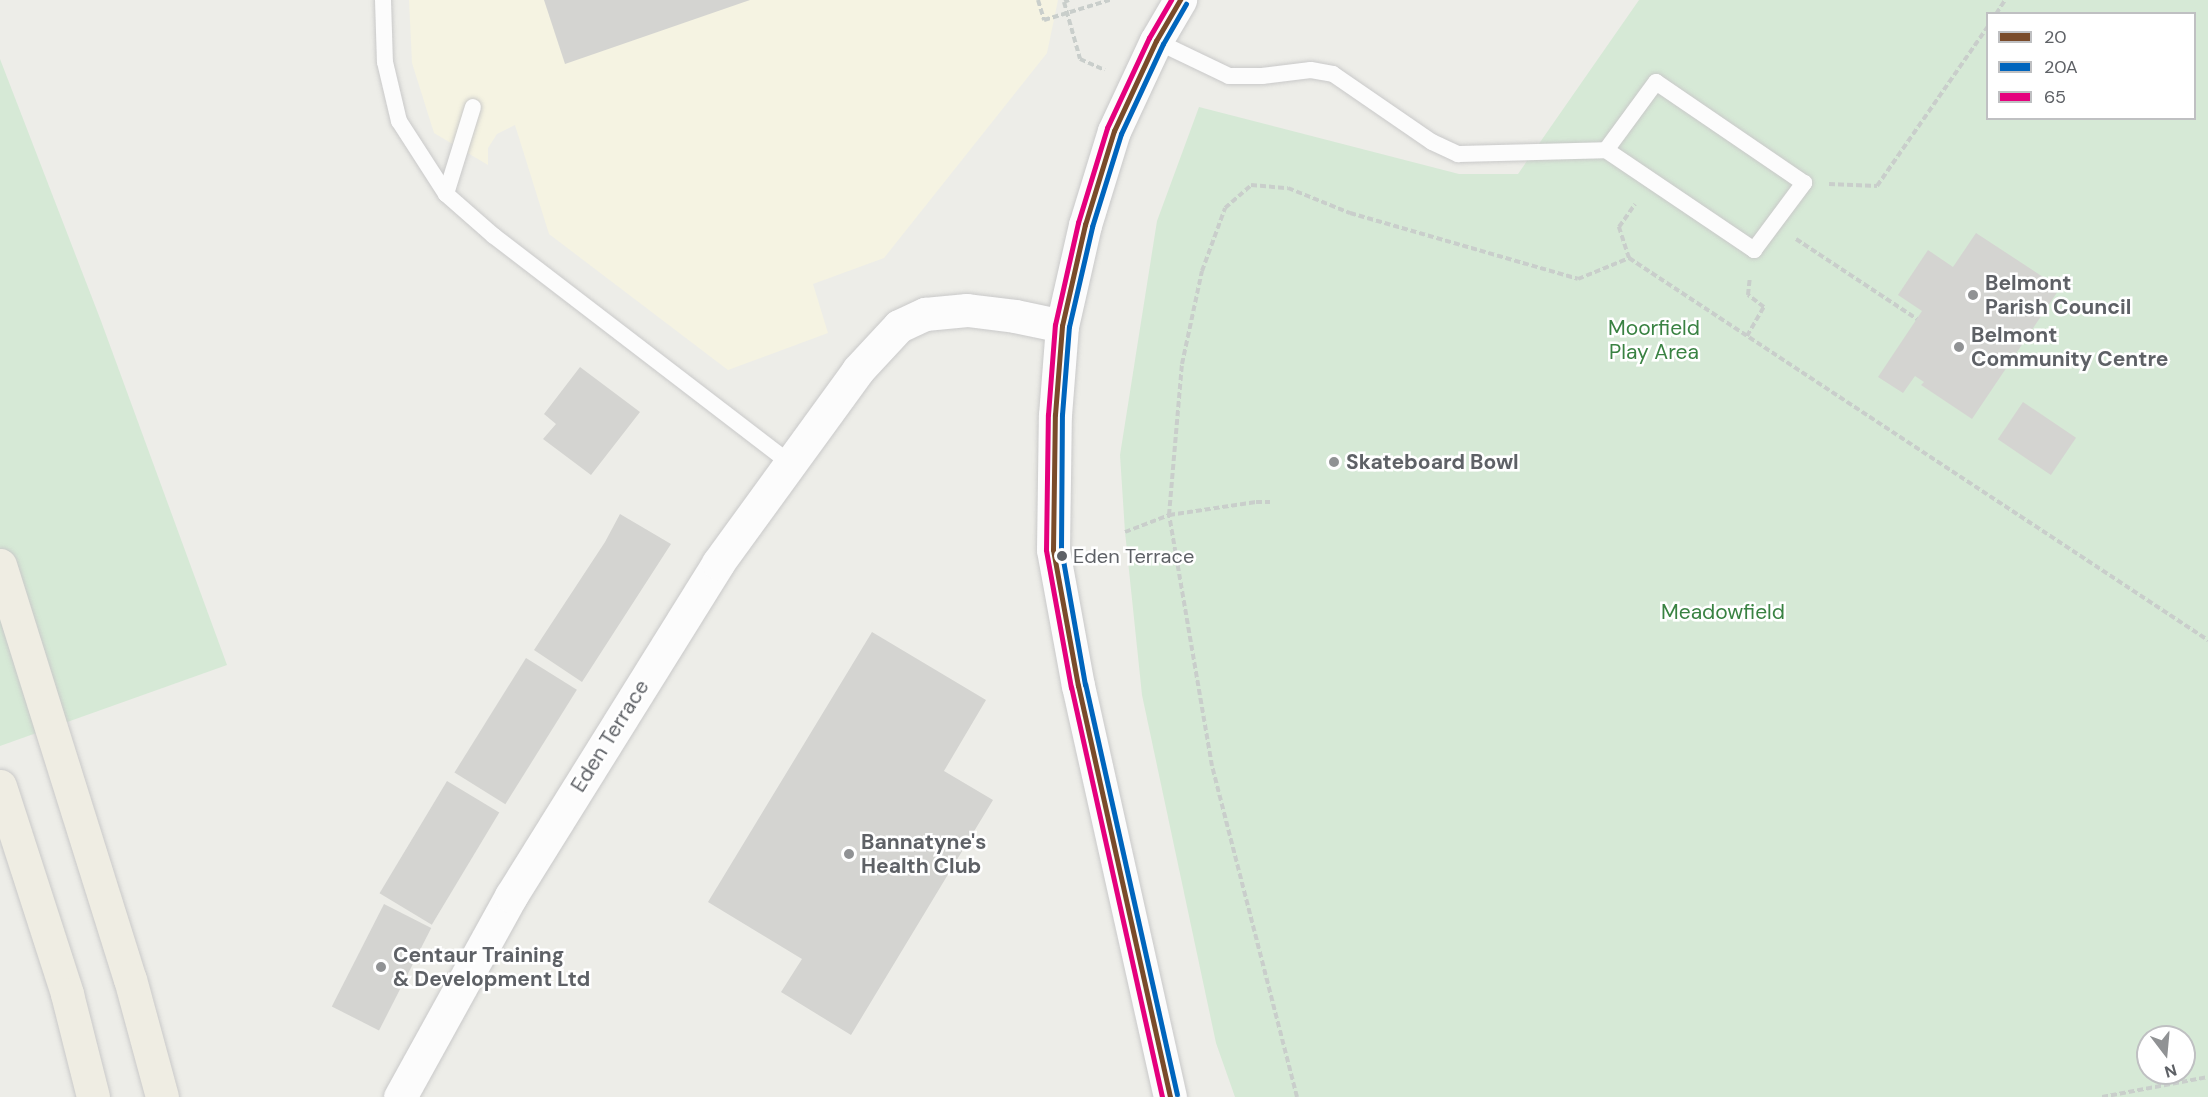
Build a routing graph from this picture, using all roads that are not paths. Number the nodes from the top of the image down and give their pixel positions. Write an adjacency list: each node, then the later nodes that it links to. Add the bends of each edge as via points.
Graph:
1 (383, 0): 6 (lane, via 385,62 399,121)
2 (1180, 0): 3 (street)
3 (1156, 41): 5 (lane, via 1229,76 1311,70 1333,74 1432,142 1458,154); 7 (street, via 1114,131)
4 (473, 106): 6 (lane)
5 (1606, 150): 5 (lane, via 1656,82 1804,183 1754,250)
6 (446, 194): 8 (lane, via 494,236)
7 (1062, 326): 8 (street, Eden Terrace, via 967,310 925,314 899,326 858,370); 14 (street, via 1055,415 1053,550 1078,686)
8 (789, 462): 13 (street, Eden Terrace, via 718,563 511,896)
9 (0, 565): 12 (highway, via 130,979)
10 (0, 786): 11 (highway, via 67,994)
11 (93, 1097)
12 (162, 1097)
13 (400, 1097)
14 (1170, 1097)

